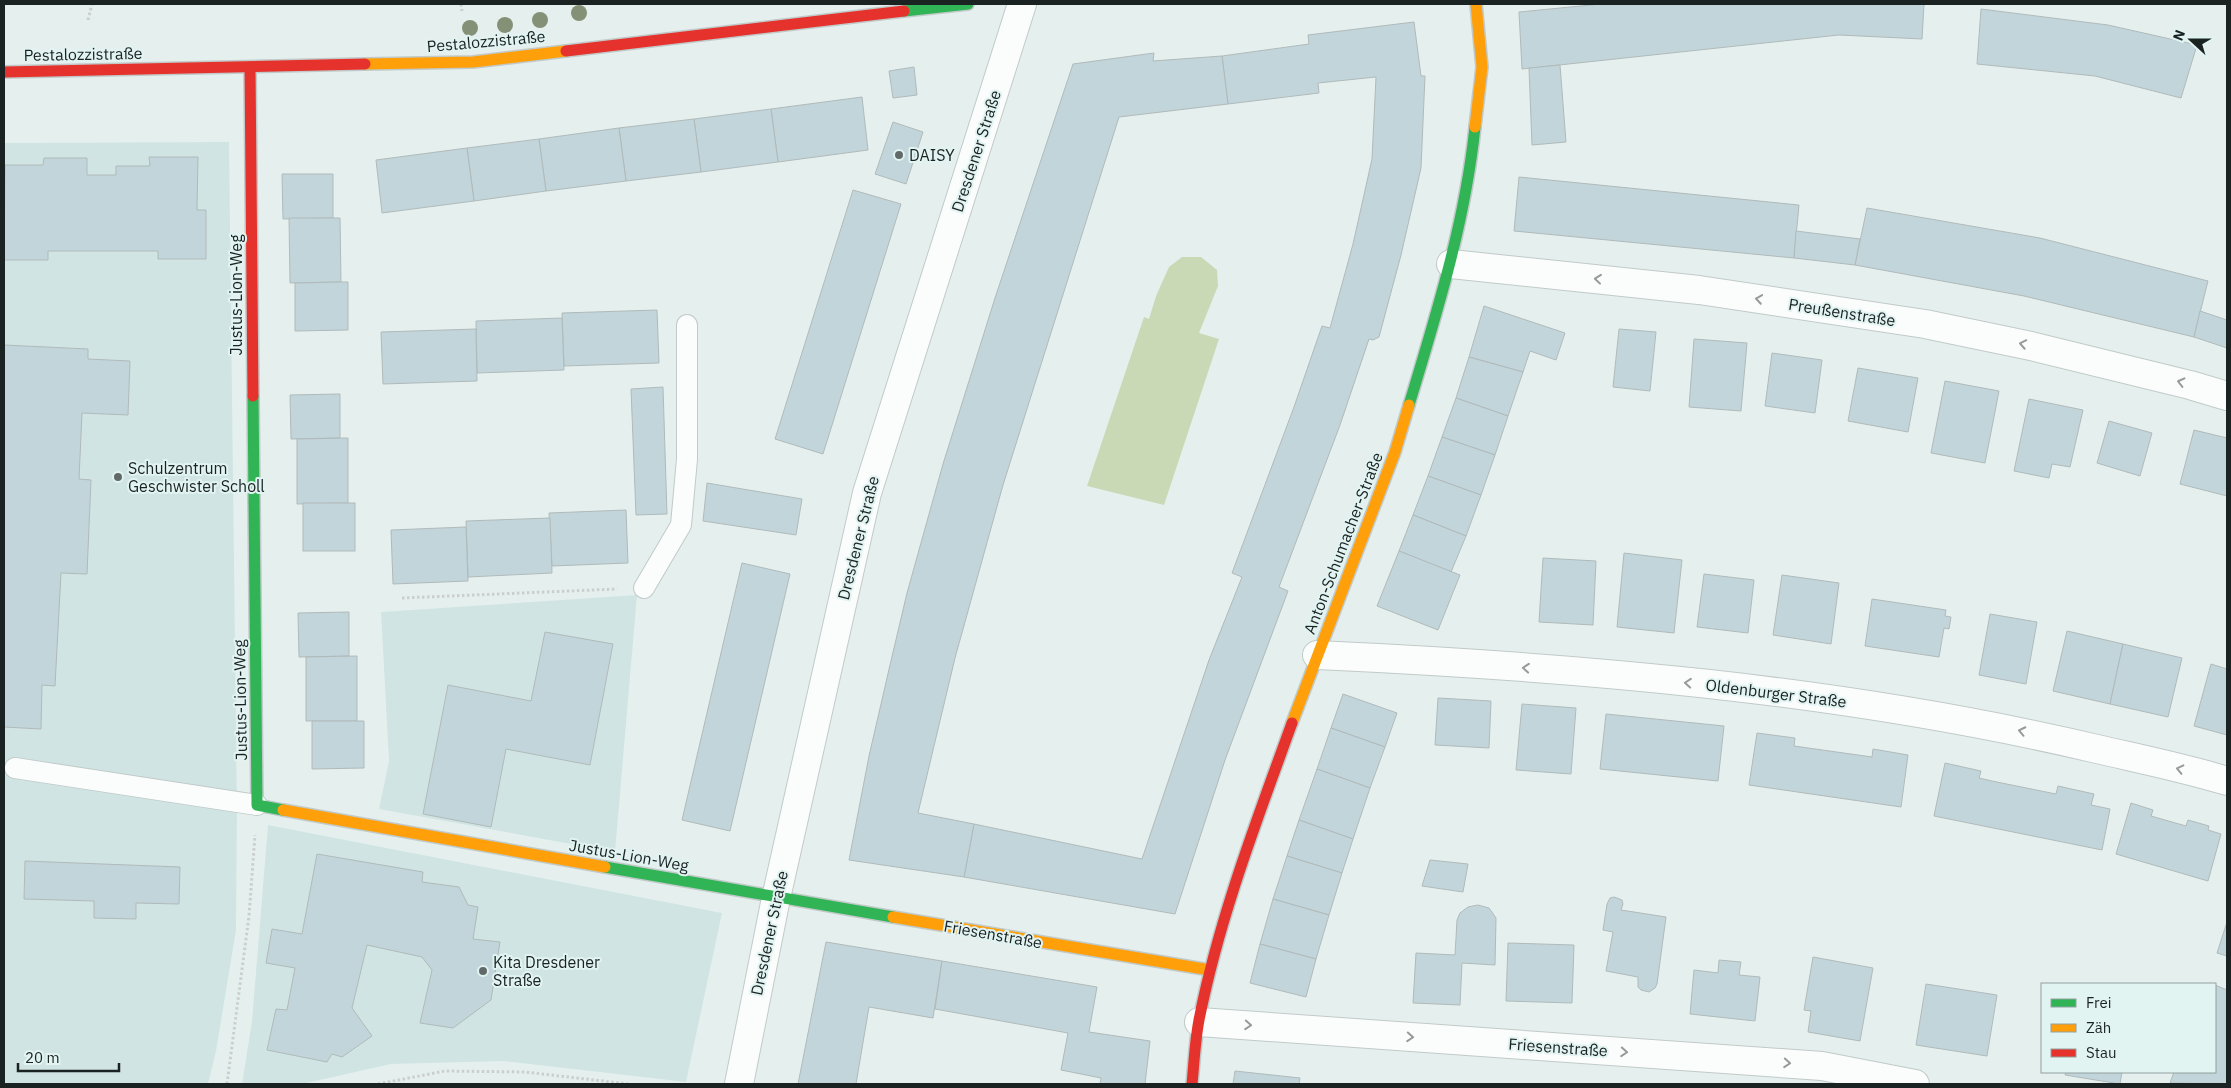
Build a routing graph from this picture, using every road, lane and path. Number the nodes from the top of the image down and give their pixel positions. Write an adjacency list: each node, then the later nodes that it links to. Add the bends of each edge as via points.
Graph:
1 (92, 4): 7 (path)
2 (461, 4): 6 (path)
3 (968, 4): 8 (street, Pestalozzistraße, via 473,62)
4 (1022, 4): 19 (street, Dresdener Straße, via 867,493)
5 (1476, 4): 10 (street, Anton-Schumacher-Straße, via 1482,67 1471,166)
6 (462, 11)
7 (88, 20)
8 (250, 67): 9 (street, Pestalozzistraße); 18 (street, Justus-Lion-Weg)
9 (4, 72)
10 (1451, 264): 12 (street, Preußenstraße, one-way to 10, via 2031,346 1925,324 1700,290); 15 (street, Anton-Schumacher-Straße, via 1395,452)
11 (687, 325): 13 (lane, via 687,459 681,525)
12 (2227, 396)
13 (644, 588): 14 (path)
14 (402, 598)
15 (1317, 655): 17 (street, Oldenburger Straße, one-way to 15, via 2018,730 1873,706 1723,686 1480,663); 20 (street, Anton-Schumacher-Straße, via 1240,867)
16 (15, 768): 18 (lane)
17 (2227, 781)
18 (257, 805): 19 (street, Justus-Lion-Weg); 22 (path, via 249,916)
19 (776, 898): 20 (street, Friesenstraße); 25 (street, Dresdener Straße)
20 (1210, 970): 21 (street, Anton-Schumacher-Straße)
21 (1199, 1022): 26 (street, Anton-Schumacher-Straße); 27 (street, Friesenstraße, one-way to 27, via 1822,1066)
22 (227, 1084)
23 (381, 1084): 24 (path, via 445,1071 525,1072)
24 (629, 1084)
25 (739, 1084)
26 (1192, 1084)
27 (1915, 1084)

